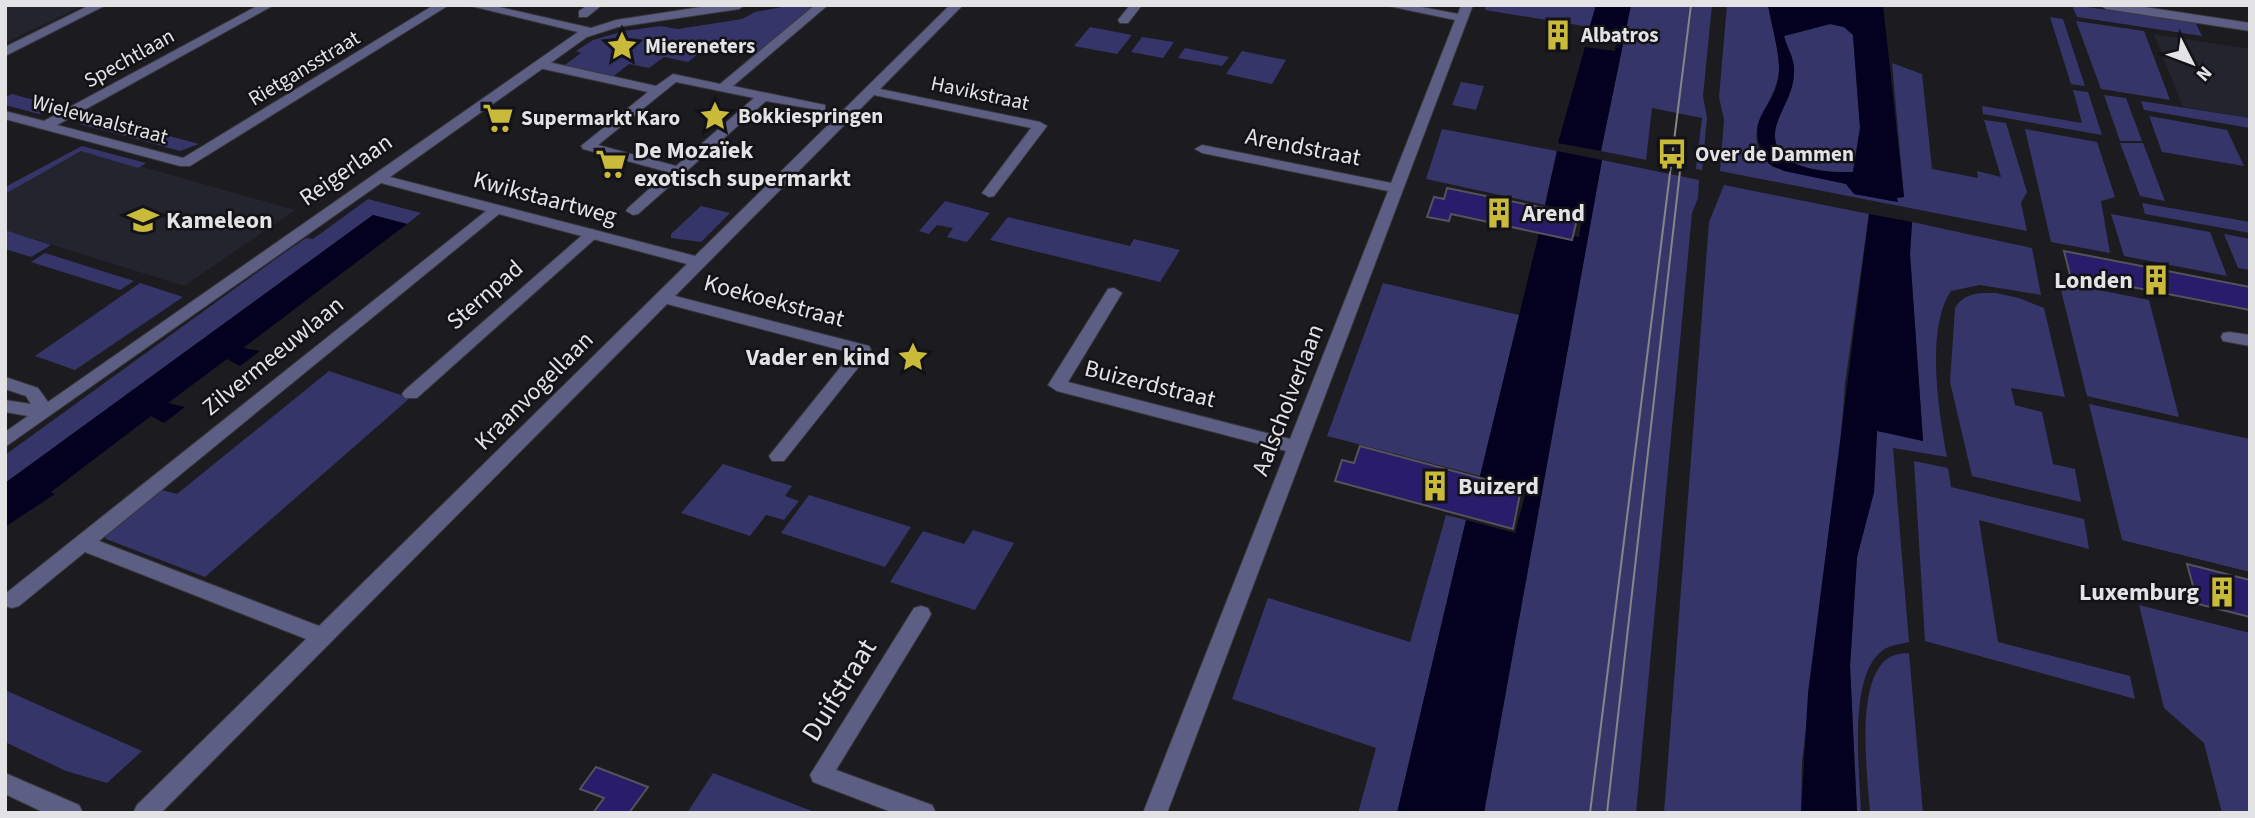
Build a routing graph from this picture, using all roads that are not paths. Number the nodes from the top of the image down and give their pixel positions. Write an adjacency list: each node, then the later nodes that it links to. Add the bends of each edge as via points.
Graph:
1 (100, 5): 17 (street)
2 (268, 5): 25 (street, Spechtlaan)
3 (443, 5): 27 (street, Rietgansstraat)
4 (474, 5): 16 (street)
5 (596, 5): 13 (street)
6 (739, 5): 16 (street, Reigerlaan)
7 (822, 5): 19 (street)
8 (957, 5): 21 (street, Kraanvogellaan)
9 (1136, 5): 14 (street)
10 (1390, 5): 12 (street)
11 (2106, 5): 15 (street)
12 (1464, 12): 30 (street, Aalscholverlaan)
13 (583, 14)
14 (1124, 20)
15 (2250, 27)
16 (589, 31): 18 (street, Reigerlaan)
17 (5, 52)
18 (539, 64): 20 (street); 29 (street, Reigerlaan)
19 (723, 88): 20 (street, via 673,78); 22 (street)
20 (658, 90): 28 (street, via 588,146)
21 (871, 91): 31 (street, Havikstraat, via 1040,127); 35 (street, Kraanvogellaan)
22 (764, 96): 23 (street); 28 (street)
23 (820, 108)
24 (5, 115): 25 (street, Wielewaalstraat)
25 (45, 126): 27 (street, Wielewaalstraat)
26 (1202, 149): 30 (street, Arendstraat)
27 (185, 163)
28 (679, 171): 33 (street)
29 (377, 178): 32 (street, Kwikstaartweg); 43 (street, Reigerlaan)
30 (1396, 188): 45 (street, Aalscholverlaan)
31 (989, 193)
32 (497, 209): 34 (street, Kwikstaartweg); 47 (street, Zilvermeeuwlaan)
33 (633, 211)
34 (592, 234): 35 (street, Kwikstaartweg); 41 (street, Sternpad)
35 (700, 262): 37 (street, Kraanvogellaan)
36 (1114, 293): 45 (street, Buizerdstraat, via 1057,386)
37 (664, 298): 46 (street, Koekoekstraat, via 863,350); 50 (street, Kraanvogellaan)
38 (2229, 337): 39 (street)
39 (2250, 341)
40 (5, 383): 43 (street, via 32,392)
41 (411, 394)
42 (5, 406): 43 (street)
43 (46, 412): 44 (street, Reigerlaan)
44 (5, 441)
45 (1296, 447): 55 (street, Aalscholverlaan)
46 (778, 456)
47 (81, 542): 48 (street, Zilvermeeuwlaan); 50 (street)
48 (12, 600)
49 (921, 614): 54 (street, Duifstraat, via 821,775)
50 (322, 636): 53 (street, Kraanvogellaan)
51 (5, 783): 52 (street)
52 (71, 813)
53 (145, 813)
54 (925, 813)
55 (1155, 813)

